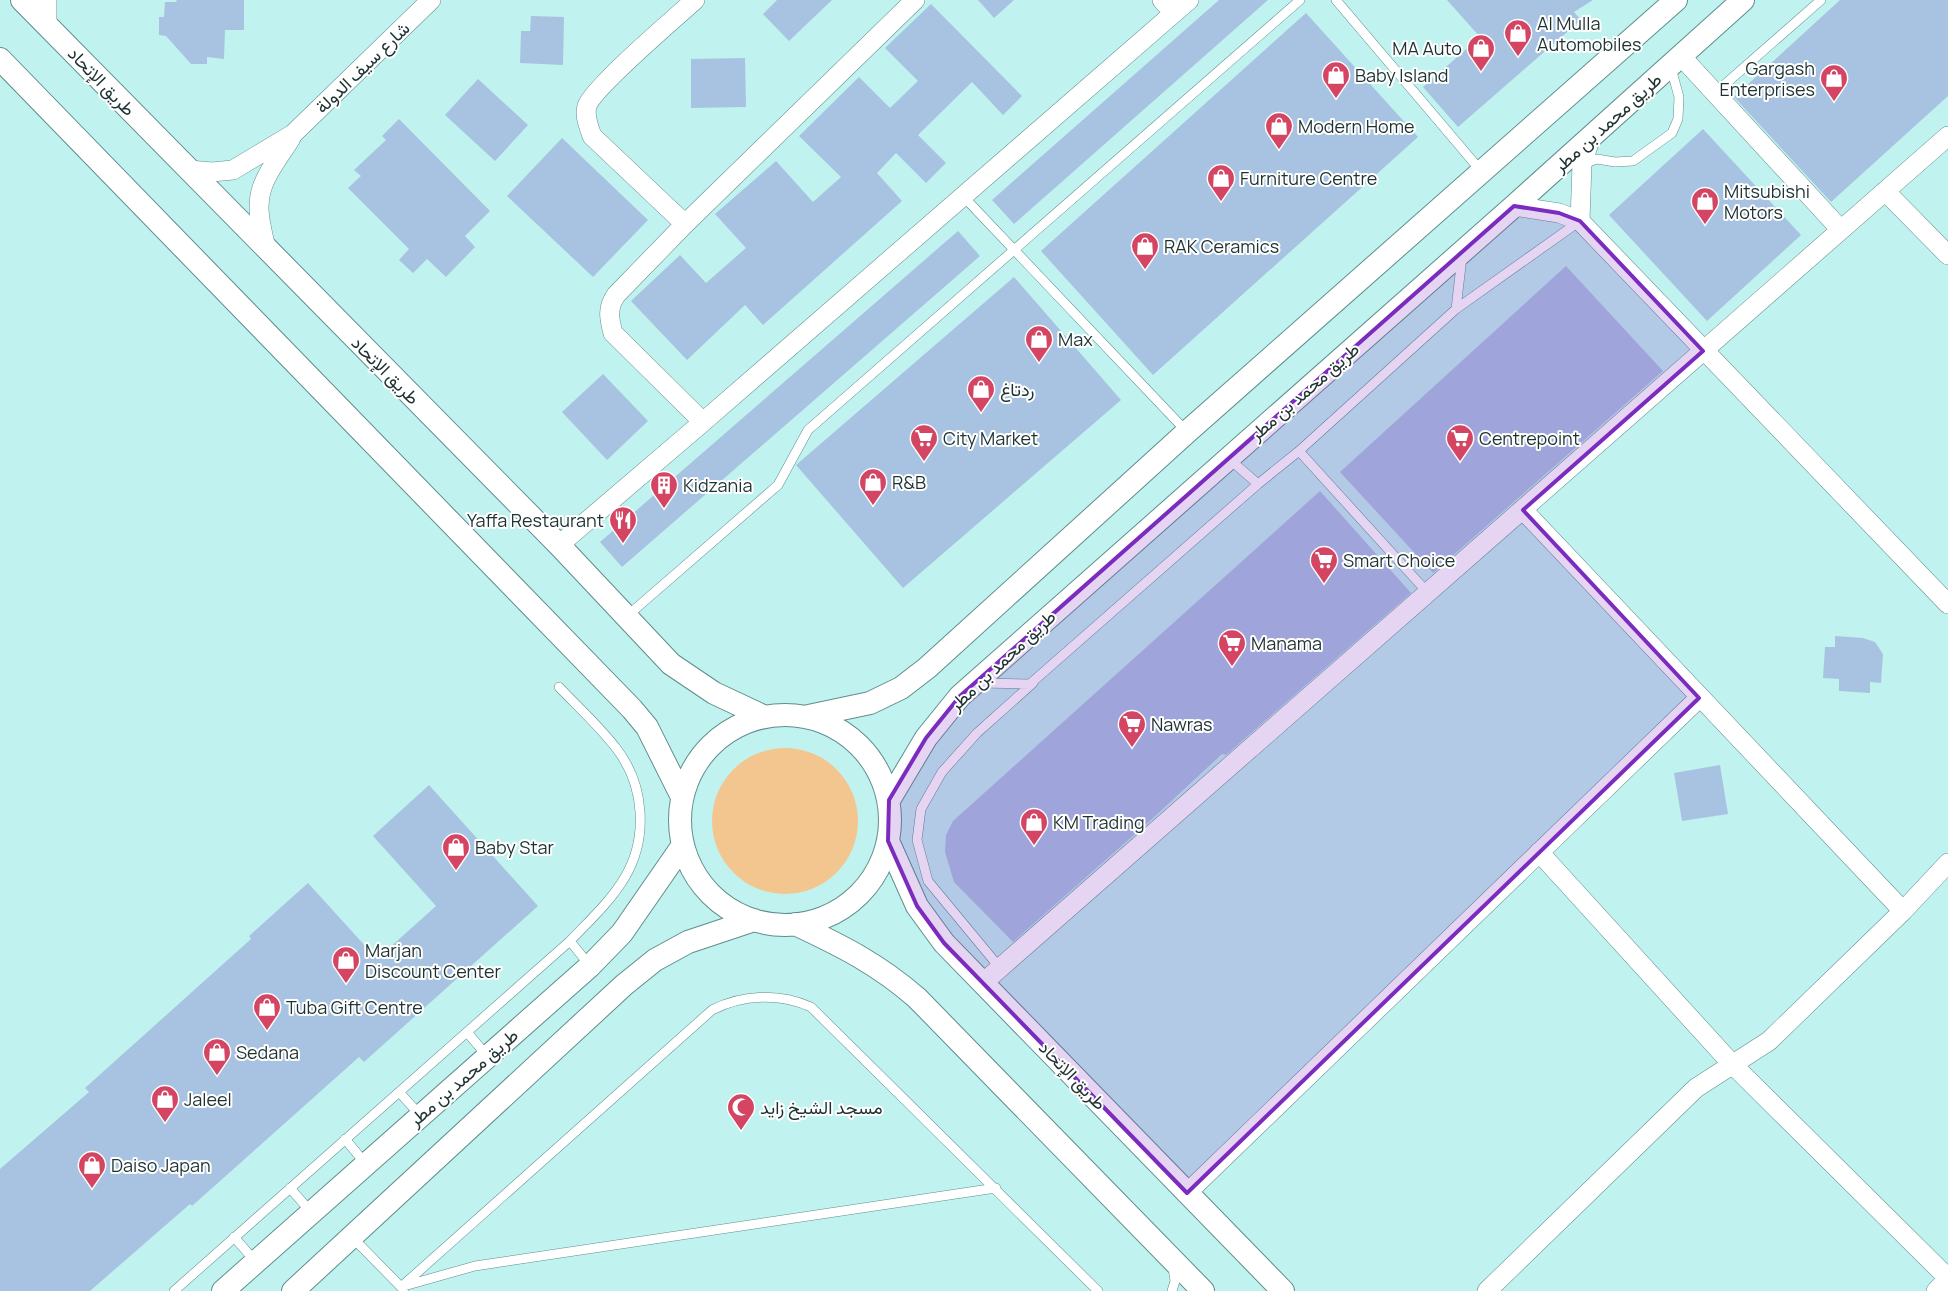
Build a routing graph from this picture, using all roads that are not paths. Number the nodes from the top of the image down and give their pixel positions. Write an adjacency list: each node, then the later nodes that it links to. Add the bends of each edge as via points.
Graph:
1 (22, 0): 13 (street, طريق اﻹتحاد)
2 (47, 0): 13 (street)
3 (431, 0): 17 (street, شارع سيف الدولة)
4 (695, 0): 27 (street, via 606,83 587,107 592,136)
5 (915, 0): 27 (street)
6 (1189, 0): 12 (street)
7 (1300, 0): 30 (lane)
8 (1336, 0): 22 (lane)
9 (1743, 0): 15 (street, طريق محمد بن مطر)
10 (1821, 0): 16 (lane)
11 (1669, 2): 22 (street)
12 (1168, 6): 24 (street)
13 (47, 25): 21 (street, طريق اﻹتحاد)
14 (0, 59): 51 (street, via 632,709 647,726)
15 (1675, 60): 16 (street); 19 (street, طريق محمد بن مطر); 20 (lane, via 1679,97 1678,119 1672,134 1632,161 1597,159)
16 (1715, 93): 28 (street)
17 (293, 134): 21 (street, شارع سيف الدولة, via 232,170); 29 (street, شارع سيف الدولة, via 262,187 260,218)
18 (1948, 136): 23 (street)
19 (1591, 137): 20 (street); 25 (street, طريق محمد بن مطر)
20 (1582, 164): 26 (street)
21 (189, 170): 29 (street, طريق اﻹتحاد)
22 (1481, 171): 36 (street)
23 (1886, 191): 28 (street); 32 (street)
24 (964, 196): 30 (lane); 35 (street)
25 (1514, 206): 26 (street, via 1559,213); 31 (street, طريق محمد بن مطر)
26 (1580, 221): 33 (lane); 34 (street)
27 (686, 224): 35 (street, via 616,295 610,305 609,318 613,333)
28 (1841, 230): 34 (street)
29 (266, 249): 41 (street, طريق اﻹتحاد)
30 (1014, 250): 36 (lane); 44 (lane, via 808,430 778,486)
31 (1463, 251): 33 (lane); 38 (street, طريق محمد بن مطر)
32 (1948, 255)
33 (1456, 309): 37 (lane)
34 (1703, 351): 40 (street); 43 (street)
35 (704, 422): 41 (street)
36 (1187, 432): 50 (street, via 901,688 870,703)
37 (1299, 451): 39 (lane); 42 (lane)
38 (1228, 458): 39 (lane); 46 (street, طريق محمد بن مطر)
39 (1258, 484): 45 (lane)
40 (1522, 510): 42 (street); 48 (street)
41 (559, 544): 44 (street, طريق اﻹتحاد)
42 (1428, 593): 62 (street)
43 (1948, 604)
44 (626, 617): 49 (street, طريق اﻹتحاد, via 671,664 714,693)
45 (1046, 671): 46 (lane, via 1030,684); 62 (lane, via 977,733 942,772 921,809 917,840 928,881)
46 (975, 682): 52 (street, طريق محمد بن مطر, via 935,724)
47 (559, 687): 60 (lane, via 617,748 627,764 639,800 641,818 637,849 625,878)
48 (1699, 698): 55 (street); 57 (street)
49 (765, 717): 50 (street); 51 (street, via 742,724 721,736 690,774)
50 (804, 717): 52 (street, via 828,724 856,743 868,755 881,777)
51 (682, 797): 54 (street)
52 (889, 800): 53 (street)
53 (888, 841): 59 (street, via 870,881 855,898 817,919); 62 (street, طريق اﻹتحاد, via 917,906 944,943)
54 (683, 845): 58 (street, via 690,865 716,899); 61 (street, طريق محمد بن مطر, via 622,933)
55 (1539, 852): 65 (street); 72 (street)
56 (1948, 863): 57 (street)
57 (1904, 911): 65 (street, via 1769,1042)
58 (754, 920): 59 (street); 75 (street, via 688,942 655,960)
59 (795, 924): 76 (street, via 859,954 906,988)
60 (570, 941): 61 (lane); 63 (lane)
61 (590, 966): 64 (street, طريق محمد بن مطر)
62 (992, 975): 72 (street, طريق اﻹتحاد)
63 (468, 1032): 64 (lane); 66 (lane)
64 (487, 1056): 67 (street, طريق محمد بن مطر)
65 (1732, 1064): 78 (street); 87 (street, via 1696,1088)
66 (399, 1092): 67 (lane); 68 (lane)
67 (420, 1115): 69 (street, طريق محمد بن مطر)
68 (345, 1139): 69 (lane); 70 (lane)
69 (365, 1163): 73 (street, طريق محمد بن مطر)
70 (290, 1188): 73 (lane); 74 (lane)
71 (996, 1188): 79 (lane, via 475,1266); 79 (lane, via 811,1008 794,1000 750,998 728,1002 712,1010); 83 (lane)
72 (1187, 1193): 86 (street, طريق اﻹتحاد)
73 (310, 1212): 77 (street, طريق محمد بن مطر)
74 (234, 1237): 77 (lane); 80 (lane)
75 (352, 1237): 79 (lane); 82 (street)
76 (1172, 1259): 84 (lane, via 1175,1281); 85 (street)
77 (256, 1261): 81 (street, طريق محمد بن مطر)
78 (1948, 1279): 88 (street)
79 (403, 1289)
80 (174, 1291)
81 (223, 1291)
82 (293, 1291)
83 (1098, 1291)
84 (1172, 1291)
85 (1203, 1291)
86 (1282, 1291)
87 (1487, 1291)
88 (1936, 1291)

